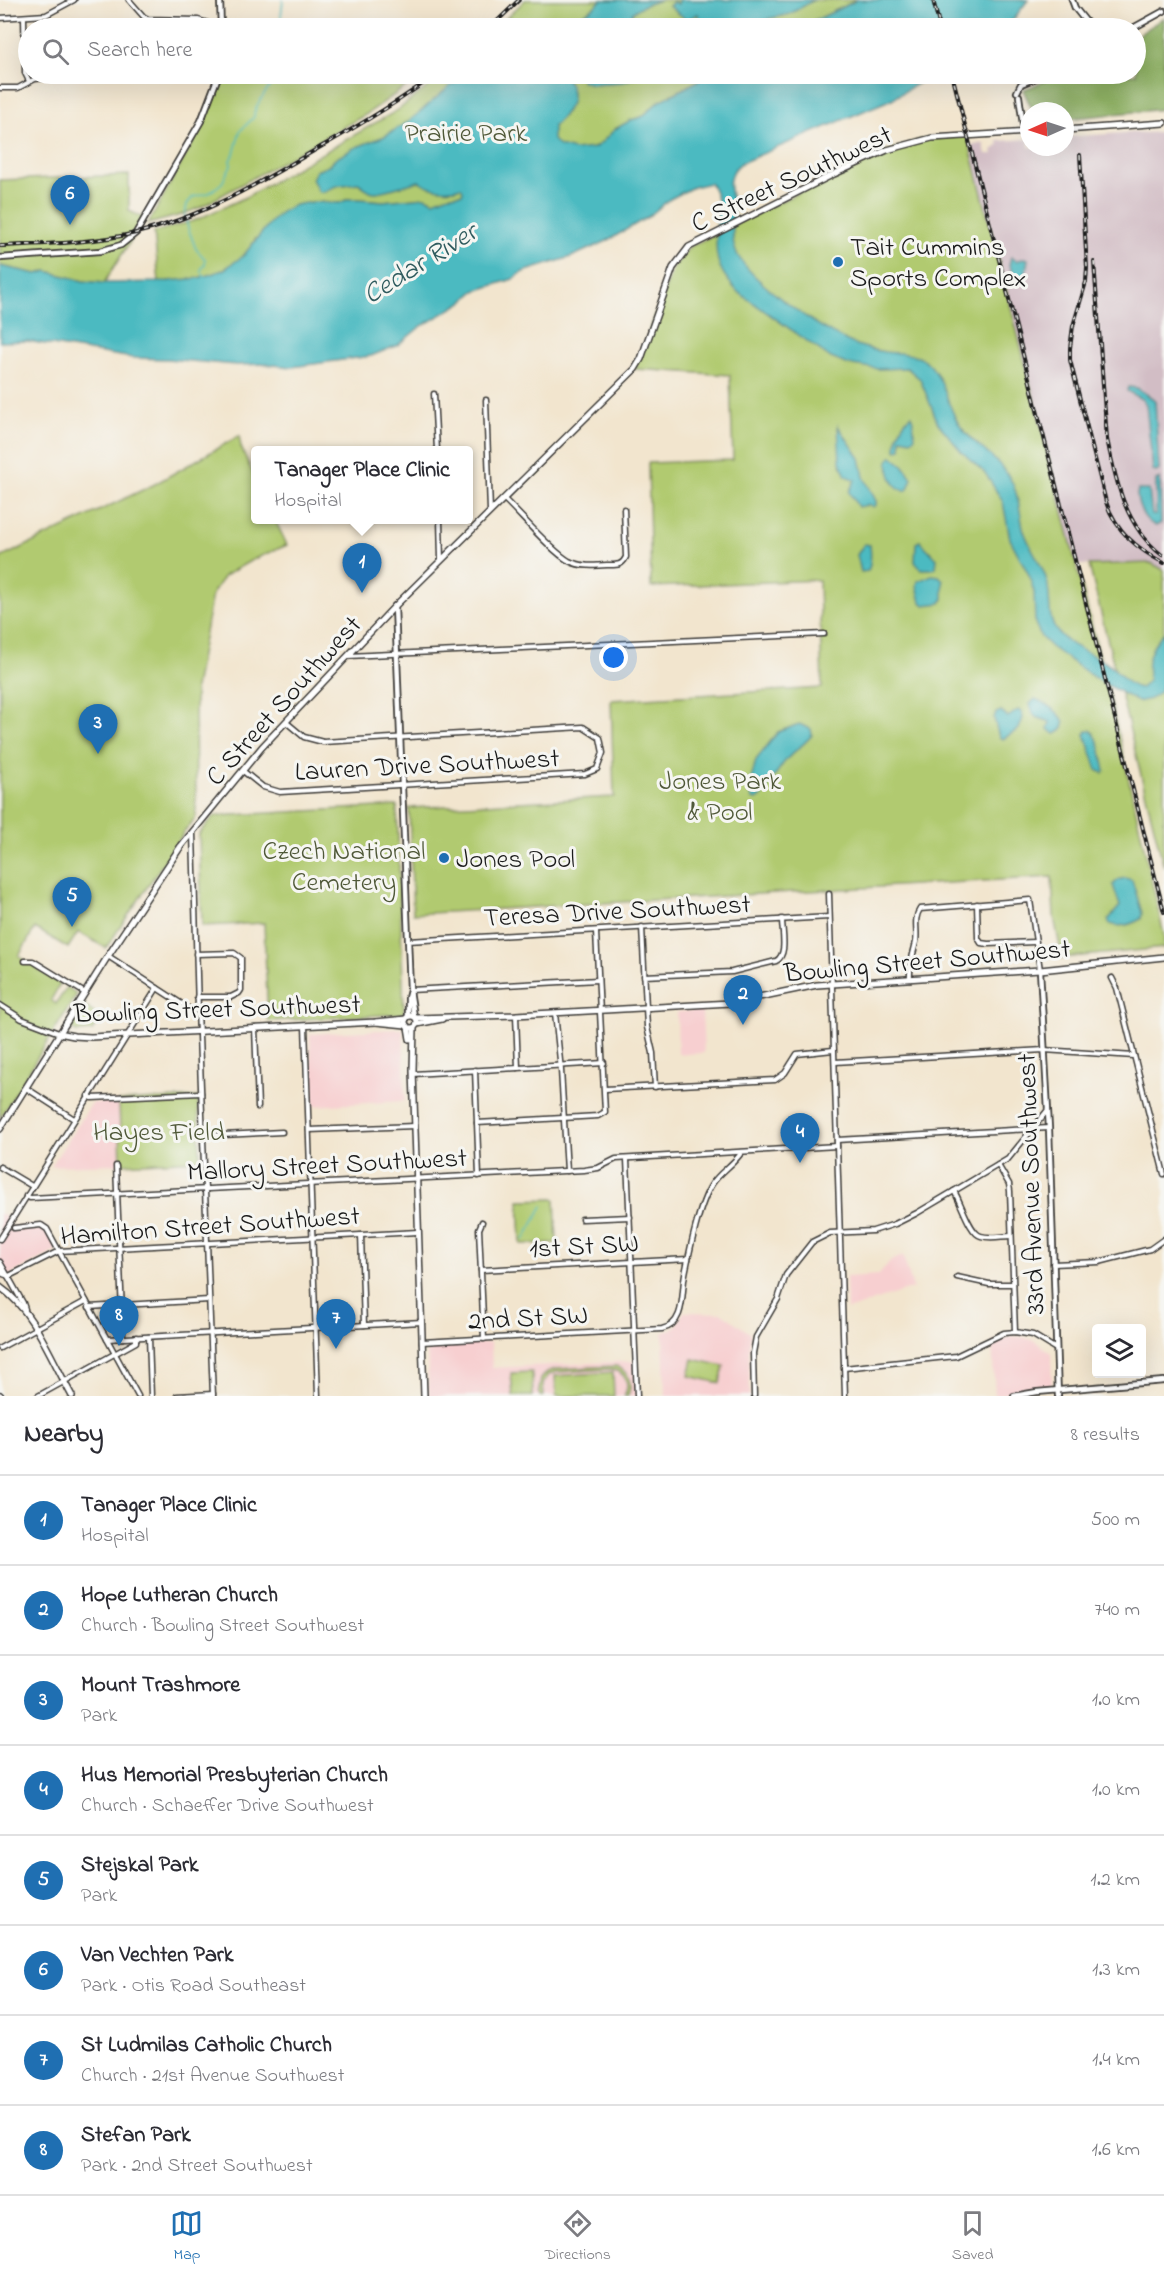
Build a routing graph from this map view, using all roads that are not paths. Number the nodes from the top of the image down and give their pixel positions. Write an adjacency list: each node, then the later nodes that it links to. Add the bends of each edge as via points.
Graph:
1 (74, 0): 6 (street, via 46,15)
2 (129, 0): 8 (street)
3 (220, 0): 9 (street)
4 (1072, 0): 10 (street)
5 (1164, 11): 11 (street)
6 (24, 17): 7 (street)
7 (0, 18)
8 (146, 18)
9 (221, 18)
10 (1083, 18)
11 (1146, 21)
12 (24, 84): 15 (street)
13 (215, 84): 20 (street, via 201,121 136,233 121,245 100,251)
14 (1021, 84): 16 (street)
15 (0, 88)
16 (1020, 104)
17 (1164, 123): 18 (main road)
18 (1074, 129)
19 (1020, 132): 24 (main road, C Street Southwest, via 938,137 903,145 856,163 689,247 673,268 635,369)
20 (0, 258)
21 (434, 394): 23 (street)
22 (486, 400): 26 (street)
23 (436, 446)
24 (504, 499): 25 (street, via 562,556 590,566 624,562); 26 (main road, C Street Southwest)
25 (624, 509)
26 (490, 512): 28 (main road, C Street Southwest)
27 (440, 524): 28 (street)
28 (441, 560): 29 (main road, C Street Southwest)
29 (395, 606): 31 (street); 32 (main road, C Street Southwest)
30 (824, 634): 31 (street)
31 (397, 655): 32 (street); 34 (street)
32 (347, 656): 33 (main road, C Street Southwest)
33 (285, 722): 34 (street, via 299,734 318,741); 35 (main road, C Street Southwest)
34 (400, 738): 36 (street); 36 (street, Lauren Drive Southwest, via 584,727 600,738 603,749 597,769 585,774)
35 (243, 771): 36 (street, Lauren Drive Southwest, via 263,787 280,792); 37 (main road, C Street Southwest)
36 (402, 785): 44 (street)
37 (193, 831): 46 (street); 47 (main road, C Street Southwest)
38 (829, 894): 40 (street)
39 (977, 904): 45 (street, via 981,942); 45 (street, via 1030,900); 53 (street, via 920,909 909,963)
40 (829, 917): 41 (street, Teresa Drive Southwest); 55 (street)
41 (782, 919): 42 (street, Teresa Drive Southwest); 51 (street, via 781,959 732,972)
42 (642, 927): 43 (street, Teresa Drive Southwest); 51 (street)
43 (596, 932): 44 (street, Teresa Drive Southwest); 54 (street)
44 (408, 941): 57 (street)
45 (1035, 942): 50 (street)
46 (196, 954): 59 (street); 59 (street, via 234,952 240,958 241,969 239,993 231,997)
47 (108, 956): 56 (street); 58 (main road, C Street Southwest)
48 (1164, 957): 50 (main road, Bowling Street Southwest)
49 (25, 961): 58 (street, via 33,961)
50 (1040, 970): 53 (main road, Bowling Street Southwest); 73 (street, 33rd Avenue Southwest)
51 (644, 976): 61 (street)
52 (1112, 978): 74 (street)
53 (910, 979): 55 (main road, Bowling Street Southwest)
54 (598, 980): 57 (street); 63 (street)
55 (832, 984): 61 (main road, Bowling Street Southwest, via 736,1003); 72 (street)
56 (157, 988): 62 (street, via 191,1010); 71 (street)
57 (410, 990): 66 (street)
58 (85, 993): 70 (main road, C Street Southwest)
59 (197, 997): 62 (street)
60 (0, 1005): 70 (street, via 22,1019)
61 (646, 1008): 63 (main road, Bowling Street Southwest); 81 (street)
62 (198, 1010): 69 (street)
63 (598, 1010): 64 (main road, Bowling Street Southwest); 76 (street)
64 (555, 1013): 65 (main road, Bowling Street Southwest); 77 (street)
65 (516, 1016): 66 (main road, Bowling Street Southwest); 78 (street)
66 (411, 1021): 67 (main road, Bowling Street Southwest); 80 (main road)
67 (304, 1025): 68 (main road, Bowling Street Southwest); 95 (street)
68 (255, 1028): 69 (main road, Bowling Street Southwest); 86 (street)
69 (199, 1031): 71 (main road, Bowling Street Southwest); 84 (street)
70 (59, 1033): 71 (main road, Bowling Street Southwest, via 80,1037); 82 (main road, C Street Southwest)
71 (126, 1035): 85 (street)
72 (834, 1050): 75 (street); 81 (street, via 797,1054 785,1073 775,1080)
73 (1044, 1050): 74 (street); 75 (street); 87 (street, 33rd Avenue Southwest)
74 (1134, 1056): 106 (street)
75 (835, 1062): 98 (street)
76 (604, 1063): 77 (street); 83 (street)
77 (561, 1065): 78 (street); 88 (street)
78 (518, 1068): 79 (street)
79 (475, 1070): 80 (street); 90 (street)
80 (413, 1072): 91 (main road)
81 (654, 1087): 83 (street)
82 (25, 1088): 89 (street); 93 (main road, C Street Southwest)
83 (605, 1089): 88 (street, via 605,1112)
84 (201, 1093): 85 (street); 97 (street)
85 (88, 1096): 89 (street)
86 (258, 1107)
87 (1047, 1111): 92 (street, 33rd Avenue Southwest); 94 (street)
88 (564, 1118): 90 (street); 105 (street)
89 (74, 1119): 110 (street)
90 (477, 1123): 107 (street)
91 (415, 1126): 95 (street); 108 (main road)
92 (1048, 1128): 94 (street); 132 (street, 33rd Avenue Southwest)
93 (0, 1129)
94 (1033, 1129): 98 (street); 102 (street)
95 (309, 1130): 109 (street)
96 (282, 1132): 97 (street)
97 (203, 1136): 111 (street)
98 (837, 1140): 99 (street)
99 (837, 1146): 100 (street, Mallory Street Southwest); 120 (street)
100 (741, 1152): 101 (street, Mallory Street Southwest); 129 (street, via 709,1190)
101 (627, 1159): 105 (street, Mallory Street Southwest); 115 (street)
102 (998, 1165): 112 (street); 122 (street, via 1009,1184)
103 (116, 1166): 113 (street)
104 (0, 1167): 110 (street)
105 (567, 1171): 107 (street, Mallory Street Southwest)
106 (1164, 1174)
107 (479, 1176): 108 (street, Mallory Street Southwest)
108 (417, 1178): 109 (street, Mallory Street Southwest); 119 (main road)
109 (311, 1184): 111 (street, Mallory Street Southwest); 123 (street)
110 (32, 1186): 114 (street)
111 (205, 1189): 113 (street, Mallory Street Southwest); 126 (street)
112 (954, 1191): 120 (street, via 895,1224 873,1232); 122 (street, via 972,1231 982,1237)
113 (117, 1193): 114 (street, Mallory Street Southwest); 127 (street)
114 (26, 1196): 124 (street)
115 (630, 1217): 116 (street); 131 (street)
116 (582, 1219)
117 (482, 1222): 134 (street)
118 (14, 1228): 128 (street, via 45,1226)
119 (418, 1232): 121 (street, Hamilton Street Southwest); 144 (main road)
120 (840, 1233): 160 (street); 173 (street, via 812,1242 786,1275 778,1299 756,1337)
121 (361, 1235): 123 (street, Hamilton Street Southwest); 145 (street)
122 (1011, 1236): 137 (street)
123 (313, 1238): 126 (street, Hamilton Street Southwest); 146 (street)
124 (0, 1239)
125 (1164, 1239): 132 (street, via 1150,1249 1099,1262)
126 (207, 1243): 127 (street, Hamilton Street Southwest); 139 (street)
127 (120, 1248): 128 (street, Hamilton Street Southwest); 141 (street)
128 (58, 1251): 135 (street, Hamilton Street Southwest); 140 (street)
129 (688, 1259): 131 (street, 1st St SW); 148 (street, 2nd St SW, via 675,1323 667,1328)
130 (0, 1262): 135 (street)
131 (633, 1262): 134 (street, 1st St SW); 148 (street)
132 (1053, 1264): 158 (street, 33rd Avenue Southwest)
133 (0, 1268): 135 (street)
134 (481, 1270): 155 (street)
135 (9, 1276): 143 (street)
136 (957, 1277): 137 (street)
137 (1013, 1284): 149 (street)
138 (0, 1287): 143 (main road)
139 (209, 1300): 141 (street); 150 (street)
140 (86, 1301): 142 (street); 147 (street)
141 (122, 1304): 142 (street); 153 (street)
142 (89, 1307): 154 (street)
143 (26, 1313): 147 (main road)
144 (422, 1322): 145 (street); 156 (main road)
145 (364, 1325): 146 (street)
146 (316, 1327): 150 (street); 170 (street)
147 (35, 1328): 157 (street); 162 (main road)
148 (635, 1330): 155 (street, 2nd St SW); 172 (street)
149 (1015, 1332): 158 (street, via 1033,1335); 160 (street, via 1004,1333 956,1356)
150 (211, 1333): 152 (street); 164 (street)
151 (136, 1337): 152 (street); 153 (street); 159 (street, via 136,1342)
152 (149, 1337): 168 (street)
153 (123, 1338): 154 (street)
154 (107, 1339): 159 (street)
155 (484, 1339): 156 (street, 2nd St SW)
156 (422, 1342): 171 (main road)
157 (0, 1347)
158 (1056, 1349): 163 (street, 33rd Avenue Southwest)
159 (115, 1354): 162 (street); 167 (street)
160 (844, 1368): 174 (street)
161 (1164, 1381): 163 (street)
162 (64, 1382): 165 (street); 166 (main road)
163 (1058, 1390): 175 (street); 176 (street, 33rd Avenue Southwest)
164 (213, 1395): 169 (street)
165 (38, 1396)
166 (72, 1396)
167 (138, 1396)
168 (151, 1396)
169 (177, 1396)
170 (318, 1396)
171 (424, 1396)
172 (638, 1396)
173 (754, 1396)
174 (845, 1396)
175 (1014, 1396)
176 (1058, 1396)

